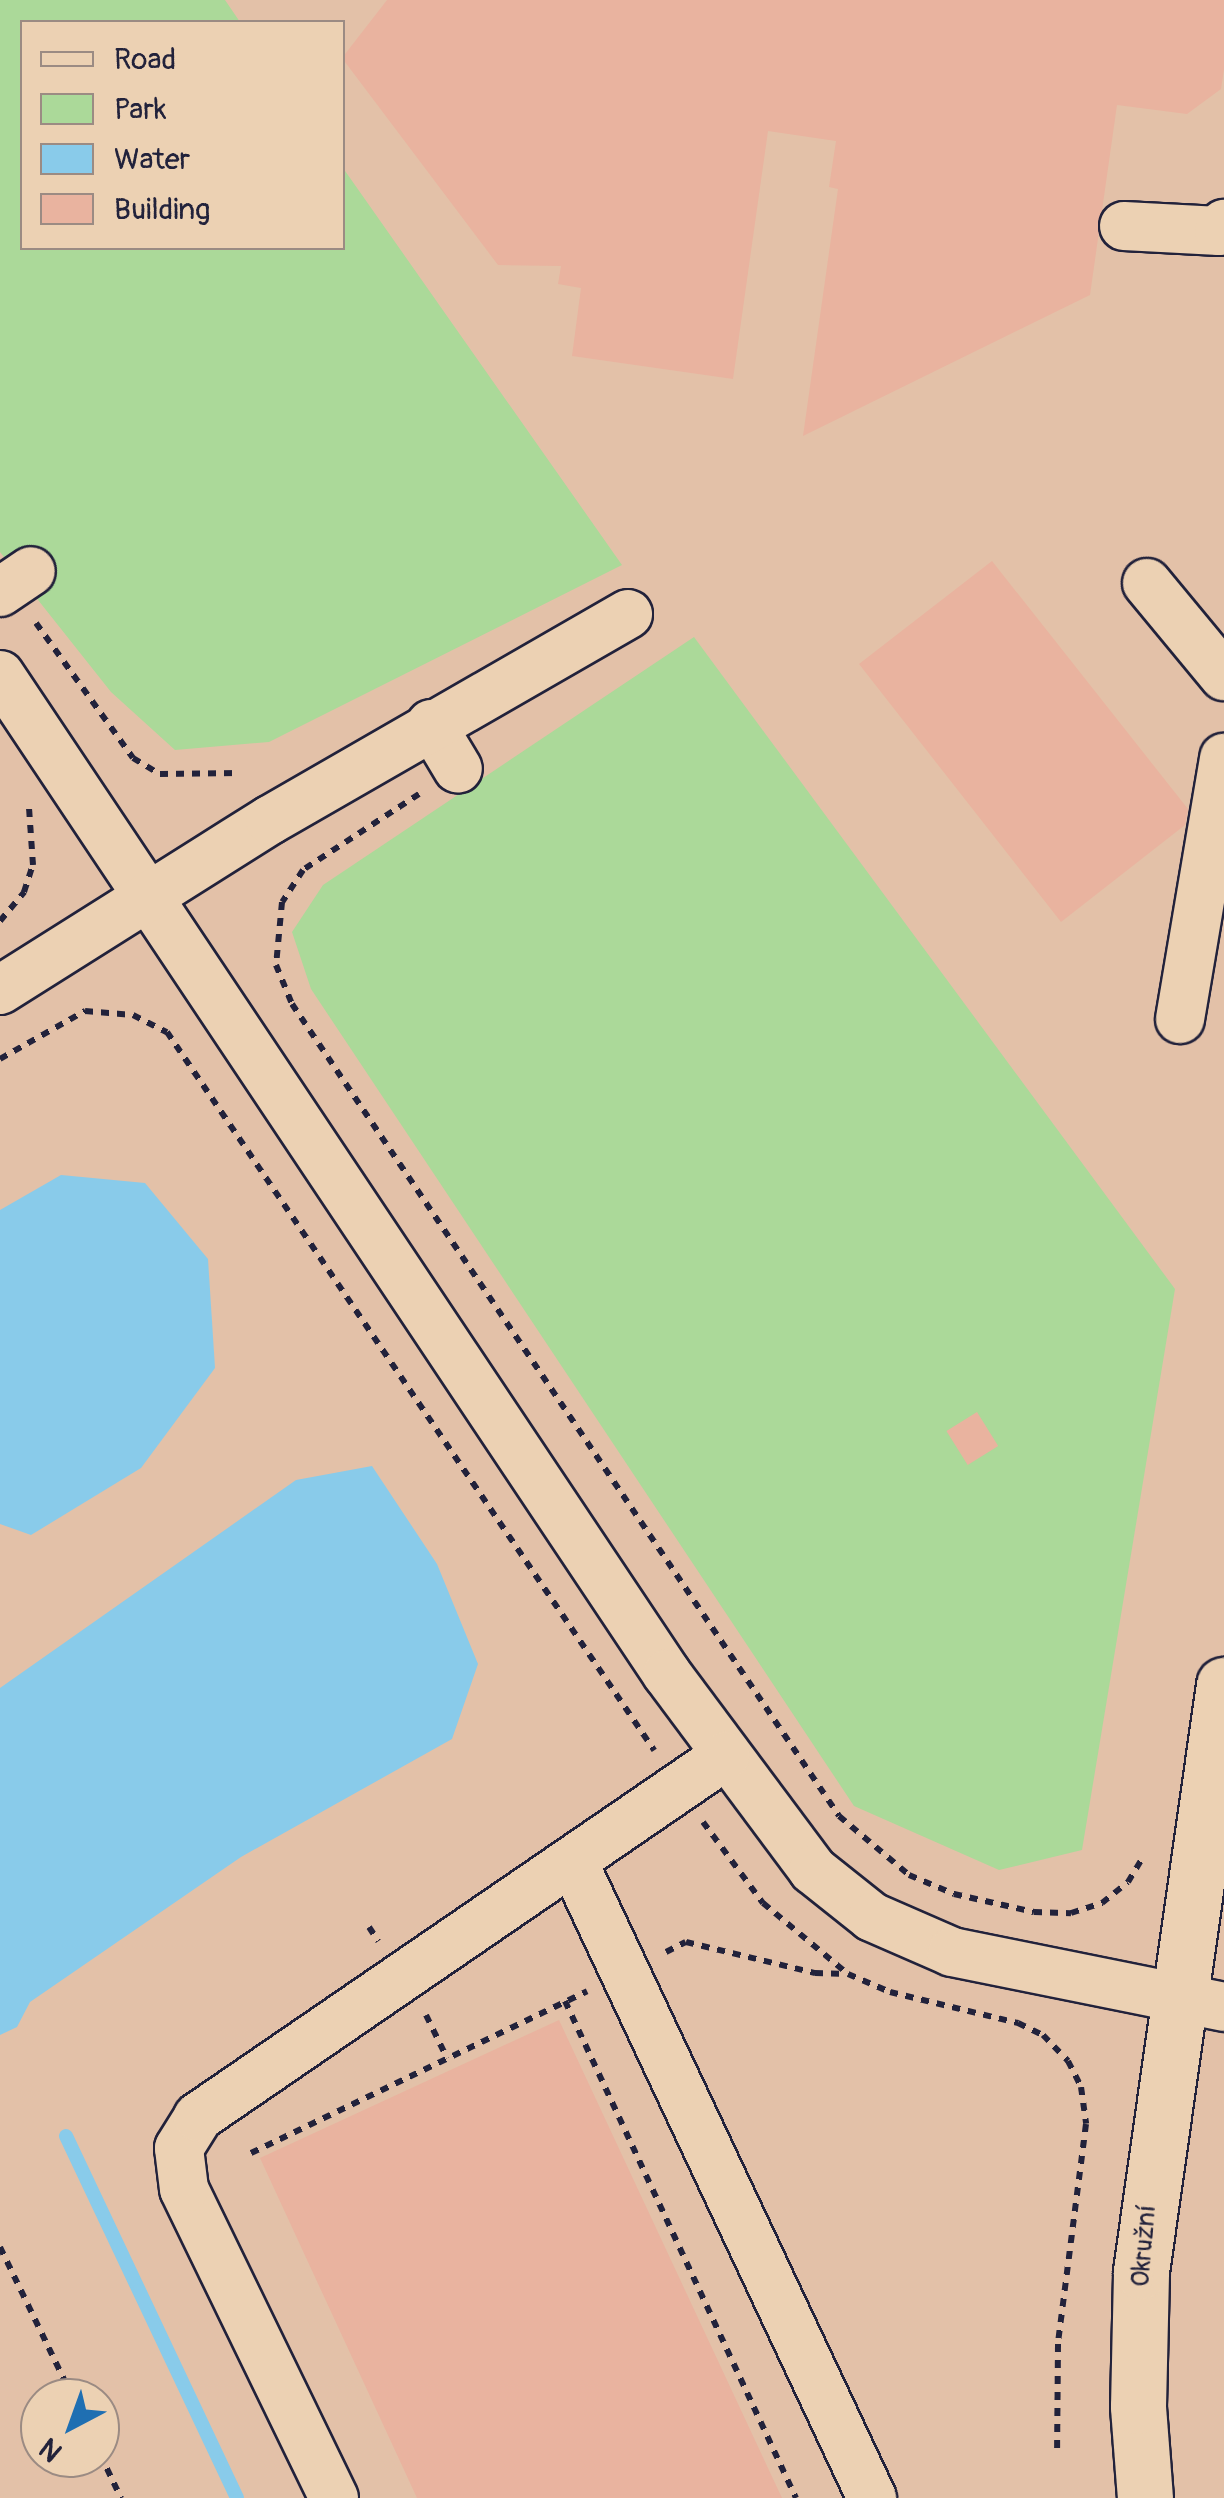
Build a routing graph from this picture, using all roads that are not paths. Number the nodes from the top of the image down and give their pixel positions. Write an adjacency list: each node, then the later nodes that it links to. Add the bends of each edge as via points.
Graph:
1 (1224, 224): 2 (street, via 1219,231)
2 (1124, 226)
3 (1147, 584): 6 (street)
4 (628, 614): 7 (street)
5 (0, 675): 10 (street)
6 (1224, 676)
7 (431, 724): 9 (street); 10 (street)
8 (1224, 758): 12 (street)
9 (458, 769)
10 (149, 894): 11 (street); 14 (street)
11 (0, 990)
12 (1180, 1019)
13 (1224, 1685): 16 (main road, Okružní)
14 (724, 1756): 15 (street); 16 (street, via 813,1870 872,1917 952,1952)
15 (573, 1862): 17 (street, via 198,2118 179,2148 184,2188); 18 (street)
16 (1204, 2002): 19 (main road, Okružní, via 1153,2153 1141,2271)
17 (334, 2498)
18 (872, 2498)
19 (1144, 2498)

